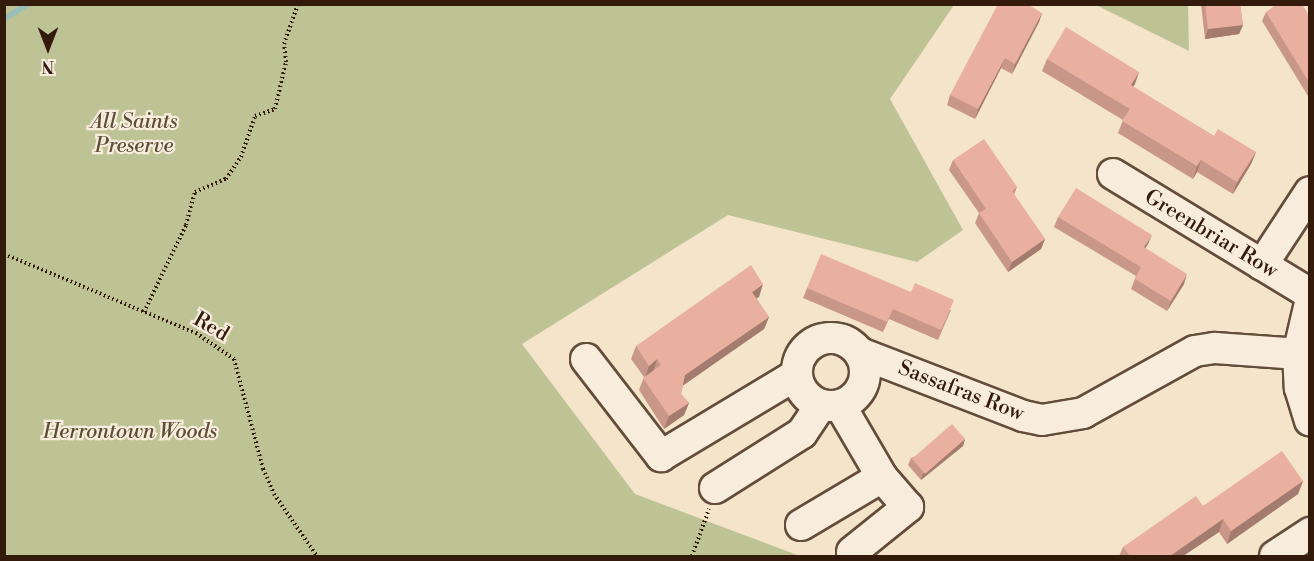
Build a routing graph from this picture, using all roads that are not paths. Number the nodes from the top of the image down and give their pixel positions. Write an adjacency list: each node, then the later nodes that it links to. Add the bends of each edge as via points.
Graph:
1 (1113, 174): 3 (lane, Greenbriar Row)
2 (1310, 192): 3 (lane)
3 (1262, 265): 4 (lane, Greenbriar Row)
4 (1310, 294)
5 (1310, 303): 7 (lane)
6 (860, 353): 7 (lane, Sassafras Row, via 1042,420 1083,413 1195,351 1215,348); 9 (lane, via 838,338 812,342 799,358); 10 (lane, via 864,382 851,400)
7 (1298, 354): 11 (lane, via 1300,388)
8 (586, 359): 9 (lane, via 661,456)
9 (796, 375): 10 (lane, via 804,394)
10 (830, 405): 12 (lane); 13 (lane, via 802,433)
11 (1310, 420)
12 (882, 477): 14 (lane); 16 (lane, via 908,507)
13 (715, 488)
14 (801, 525)
15 (1310, 532): 17 (lane)
16 (852, 552)
17 (1275, 556)

